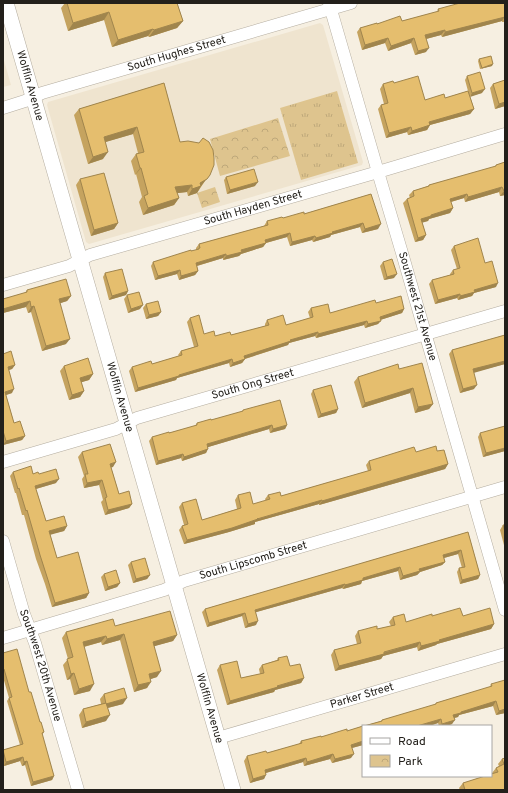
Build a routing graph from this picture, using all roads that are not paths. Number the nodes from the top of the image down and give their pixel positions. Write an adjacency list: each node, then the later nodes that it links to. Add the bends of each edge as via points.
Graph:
1 (6, 3): 4 (main road, Wolflin Avenue)
2 (351, 3): 3 (street, South Hughes Street)
3 (330, 6): 4 (street, South Hughes Street, via 49,90); 7 (street, Southwest 21st Avenue)
4 (34, 97): 5 (street, South Hughes Street); 8 (main road, Wolflin Avenue)
5 (3, 108)
6 (505, 134): 7 (street, South Hayden Street)
7 (378, 172): 8 (street, South Hayden Street); 11 (street, Southwest 21st Avenue)
8 (80, 260): 9 (street, South Hayden Street, via 69,266); 12 (main road, Wolflin Avenue)
9 (3, 285)
10 (505, 311): 11 (street, South Ong Street)
11 (426, 334): 12 (street, South Ong Street); 15 (street, Southwest 21st Avenue)
12 (127, 423): 13 (street, South Ong Street, via 116,429); 17 (main road, Wolflin Avenue)
13 (3, 462)
14 (505, 487): 15 (street, South Lipscomb Street)
15 (472, 497): 17 (street, South Lipscomb Street); 18 (street, Southwest 21st Avenue)
16 (3, 541): 19 (street, Southwest 20th Avenue)
17 (174, 585): 19 (street, South Lipscomb Street); 22 (main road, Wolflin Avenue)
18 (505, 610)
19 (30, 631): 20 (street, South Lipscomb Street); 23 (street, Southwest 20th Avenue)
20 (3, 638)
21 (505, 654): 22 (street, Parker Street)
22 (218, 738): 24 (main road, Wolflin Avenue)
23 (78, 790)
24 (233, 790)

